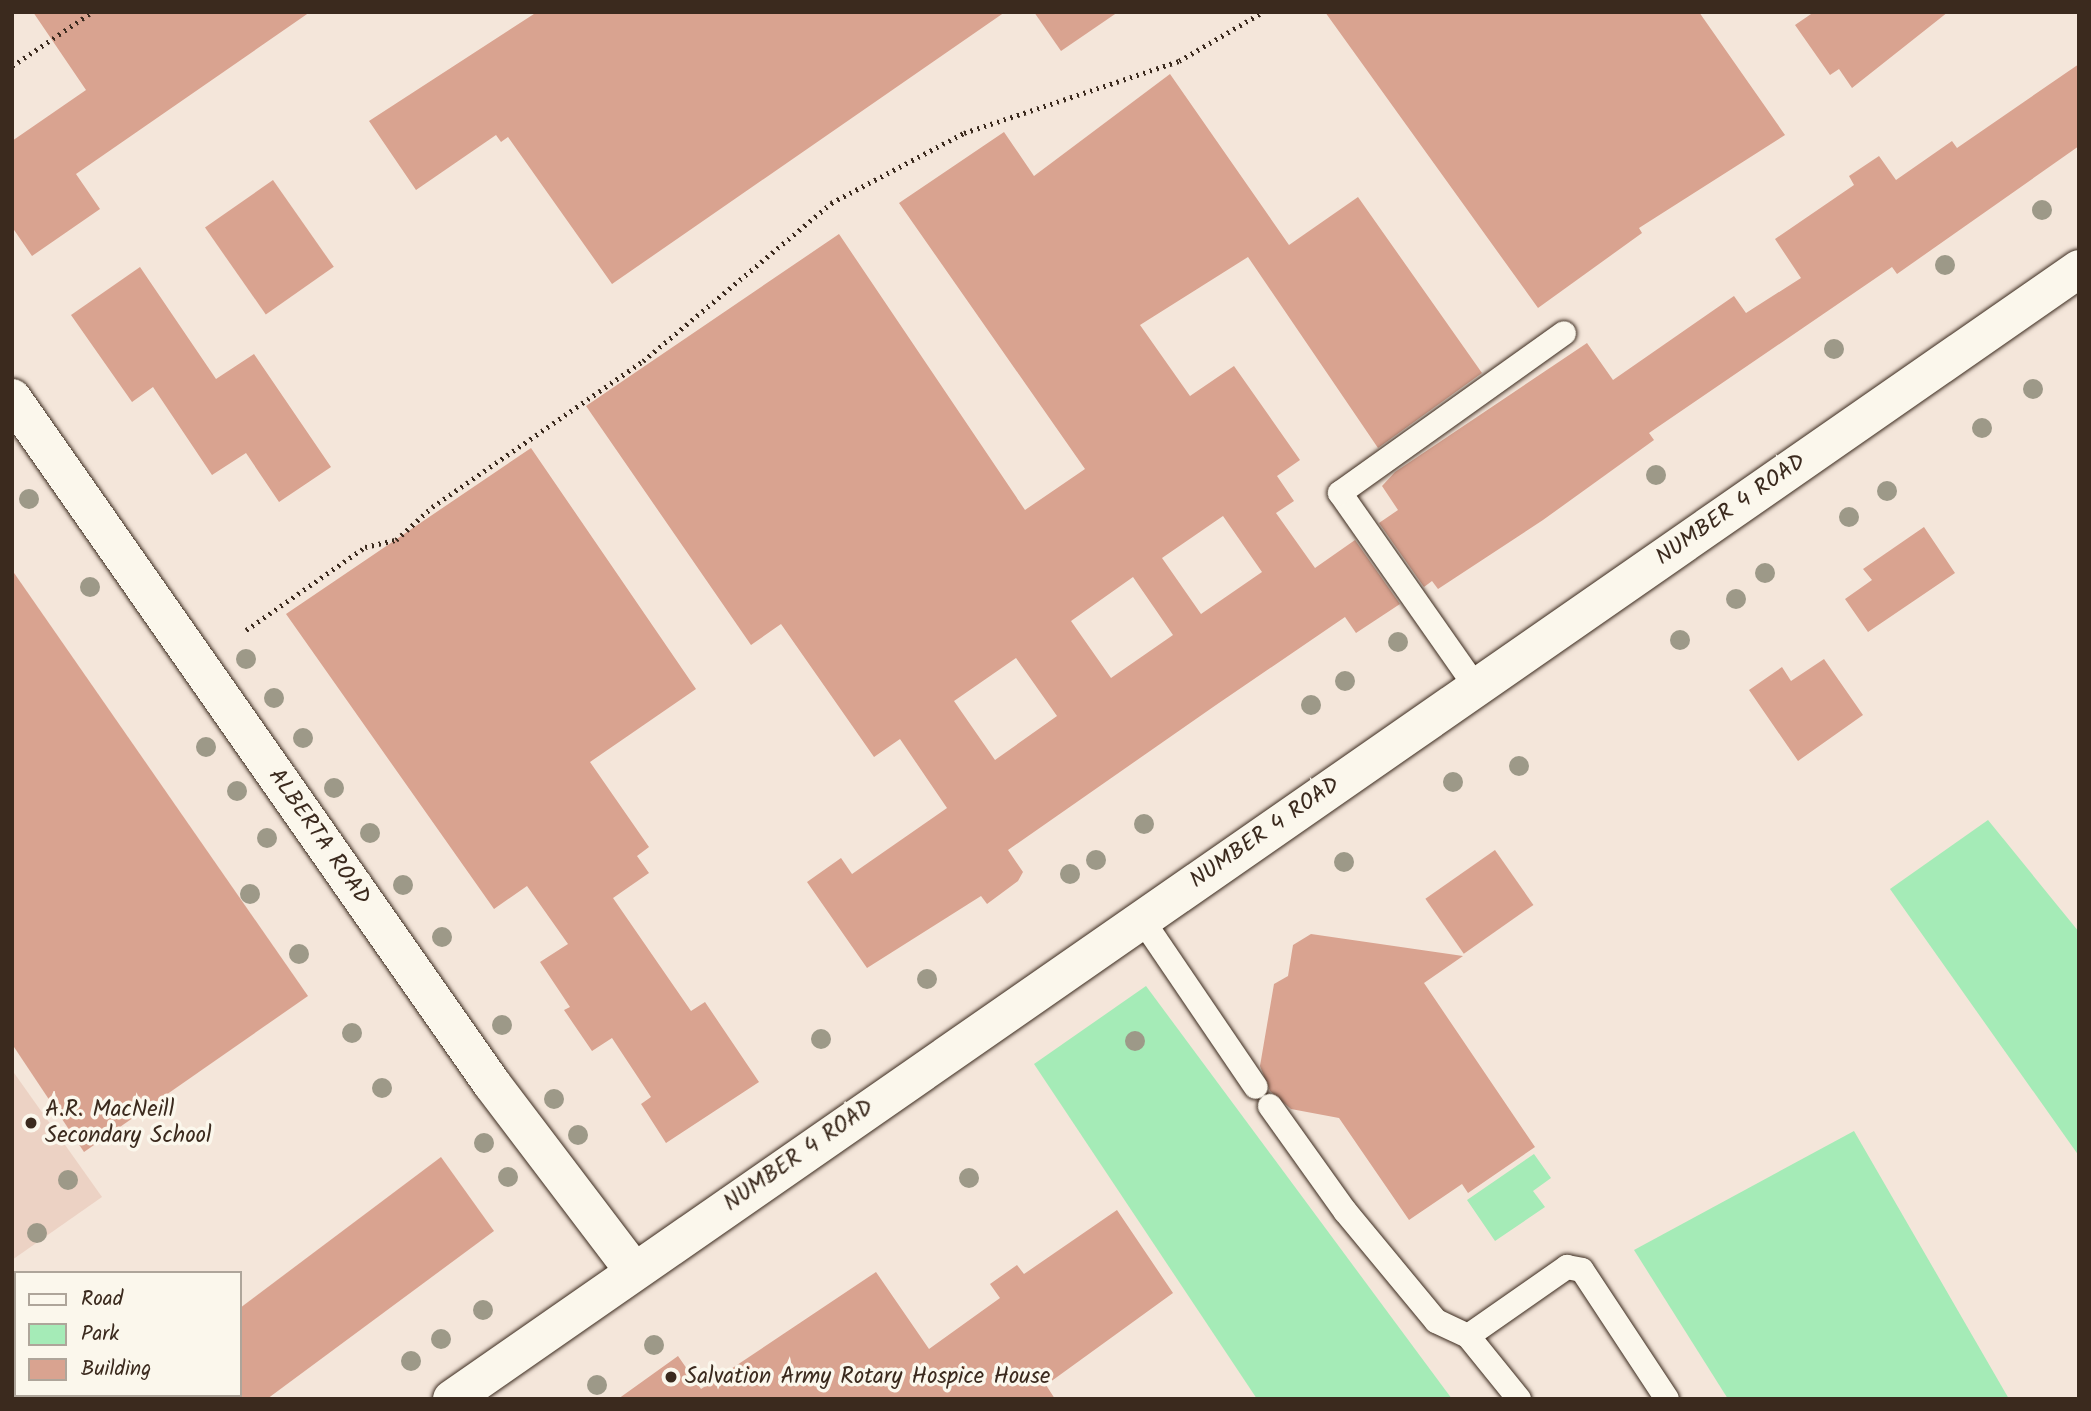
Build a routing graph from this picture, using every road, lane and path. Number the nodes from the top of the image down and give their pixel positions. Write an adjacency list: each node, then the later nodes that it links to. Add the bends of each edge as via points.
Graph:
1 (92, 12): 3 (path)
2 (1263, 12): 7 (path, via 1179,61 964,133 831,202 643,361 432,507 396,540 365,547)
3 (12, 66)
4 (2079, 270): 8 (main road, NUMBER 4 ROAD)
5 (1564, 333): 8 (lane, via 1340,493)
6 (12, 398): 10 (main road, ALBERTA ROAD, via 492,1084)
7 (246, 630)
8 (1476, 687): 9 (main road, NUMBER 4 ROAD)
9 (1141, 918): 10 (main road, NUMBER 4 ROAD); 11 (lane, via 1345,1212 1436,1321)
10 (634, 1271): 12 (main road, NUMBER 4 ROAD)
11 (1468, 1336): 13 (lane); 14 (lane, via 1567,1267 1581,1270)
12 (452, 1399)
13 (1519, 1399)
14 (1667, 1399)

